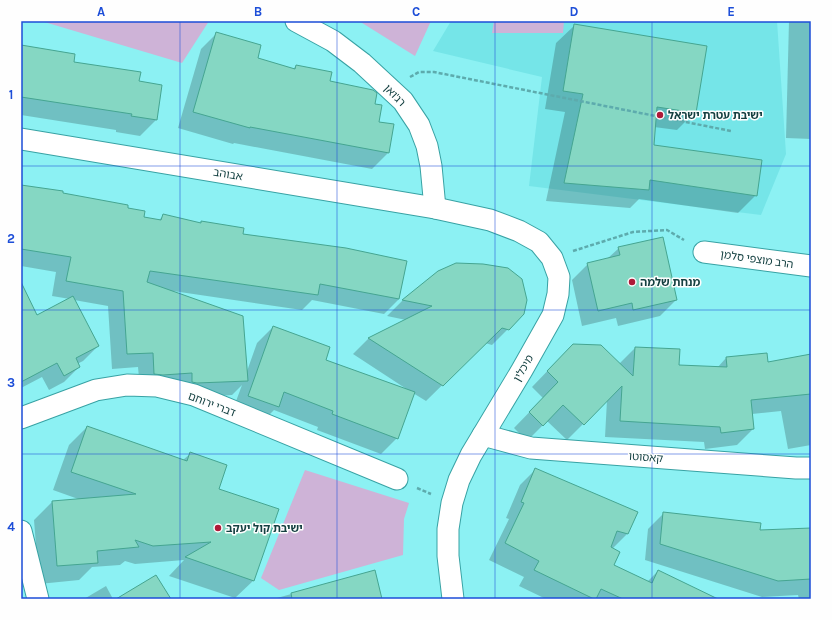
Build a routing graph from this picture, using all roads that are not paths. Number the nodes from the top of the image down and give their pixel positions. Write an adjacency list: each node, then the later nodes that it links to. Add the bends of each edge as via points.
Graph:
1 (296, 21): 3 (street, רג'ואן, via 333,41 362,63 402,101 419,125 427,146)
2 (21, 139): 3 (street, אבוהב)
3 (435, 208): 7 (street, מיכלין, via 490,220 539,242 552,258 559,277 553,315)
4 (704, 252): 5 (street, הרב מוצפי סלמן)
5 (811, 266)
6 (21, 418): 9 (street, דברי ירוחם, via 96,390 127,385 157,386 194,395)
7 (483, 435): 8 (street, קאסוטו, via 531,448); 12 (street, מיכלין, via 459,480 452,503 448,549)
8 (811, 468)
9 (397, 478)
10 (21, 531): 11 (street)
11 (38, 599)
12 (453, 599)

